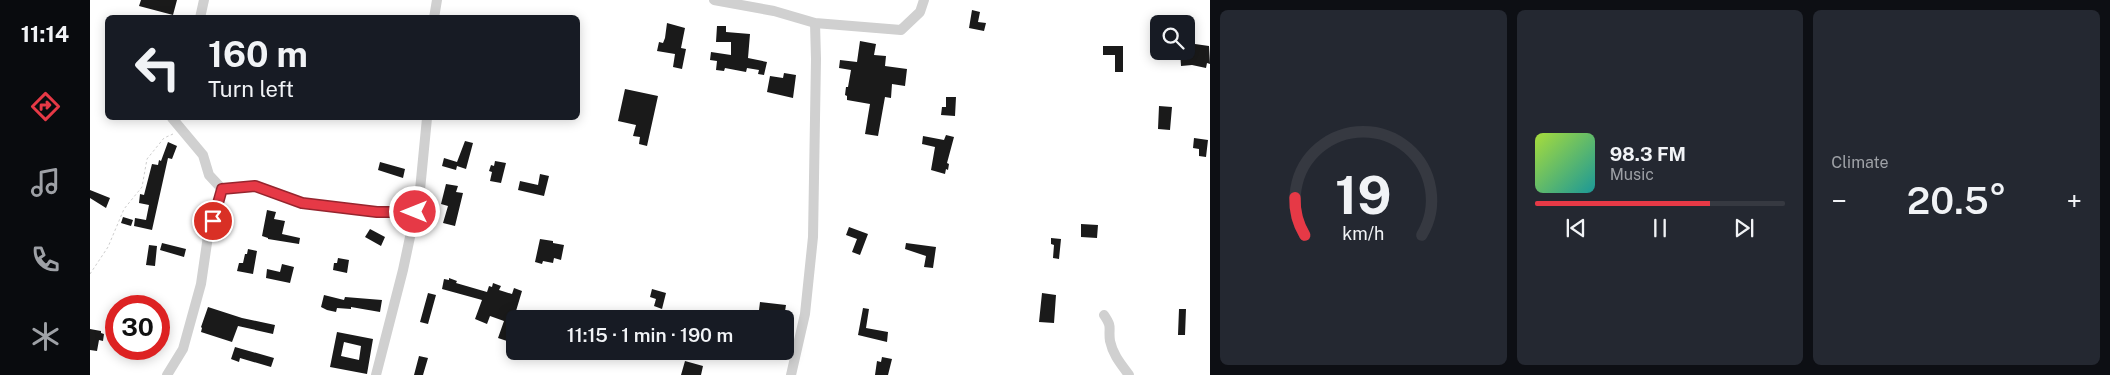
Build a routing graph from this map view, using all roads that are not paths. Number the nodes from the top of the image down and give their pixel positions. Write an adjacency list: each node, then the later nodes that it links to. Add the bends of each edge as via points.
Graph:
1 (204, 0): 5 (street)
2 (437, 0): 6 (street)
3 (714, 0): 7 (street, via 774,11)
4 (924, 0): 7 (street, via 920,12 901,30)
5 (201, 15)
6 (434, 15)
7 (815, 23): 15 (street, via 813,237 805,314)
8 (174, 120): 10 (street, via 204,155 209,175)
9 (426, 120): 11 (street)
10 (222, 189): 11 (street, via 255,186 302,203 377,212); 13 (street, via 183,349)
11 (415, 212): 14 (street)
12 (1104, 315): 16 (street, via 1111,326 1114,355)
13 (167, 375)
14 (376, 375)
15 (791, 375)
16 (1130, 375)

